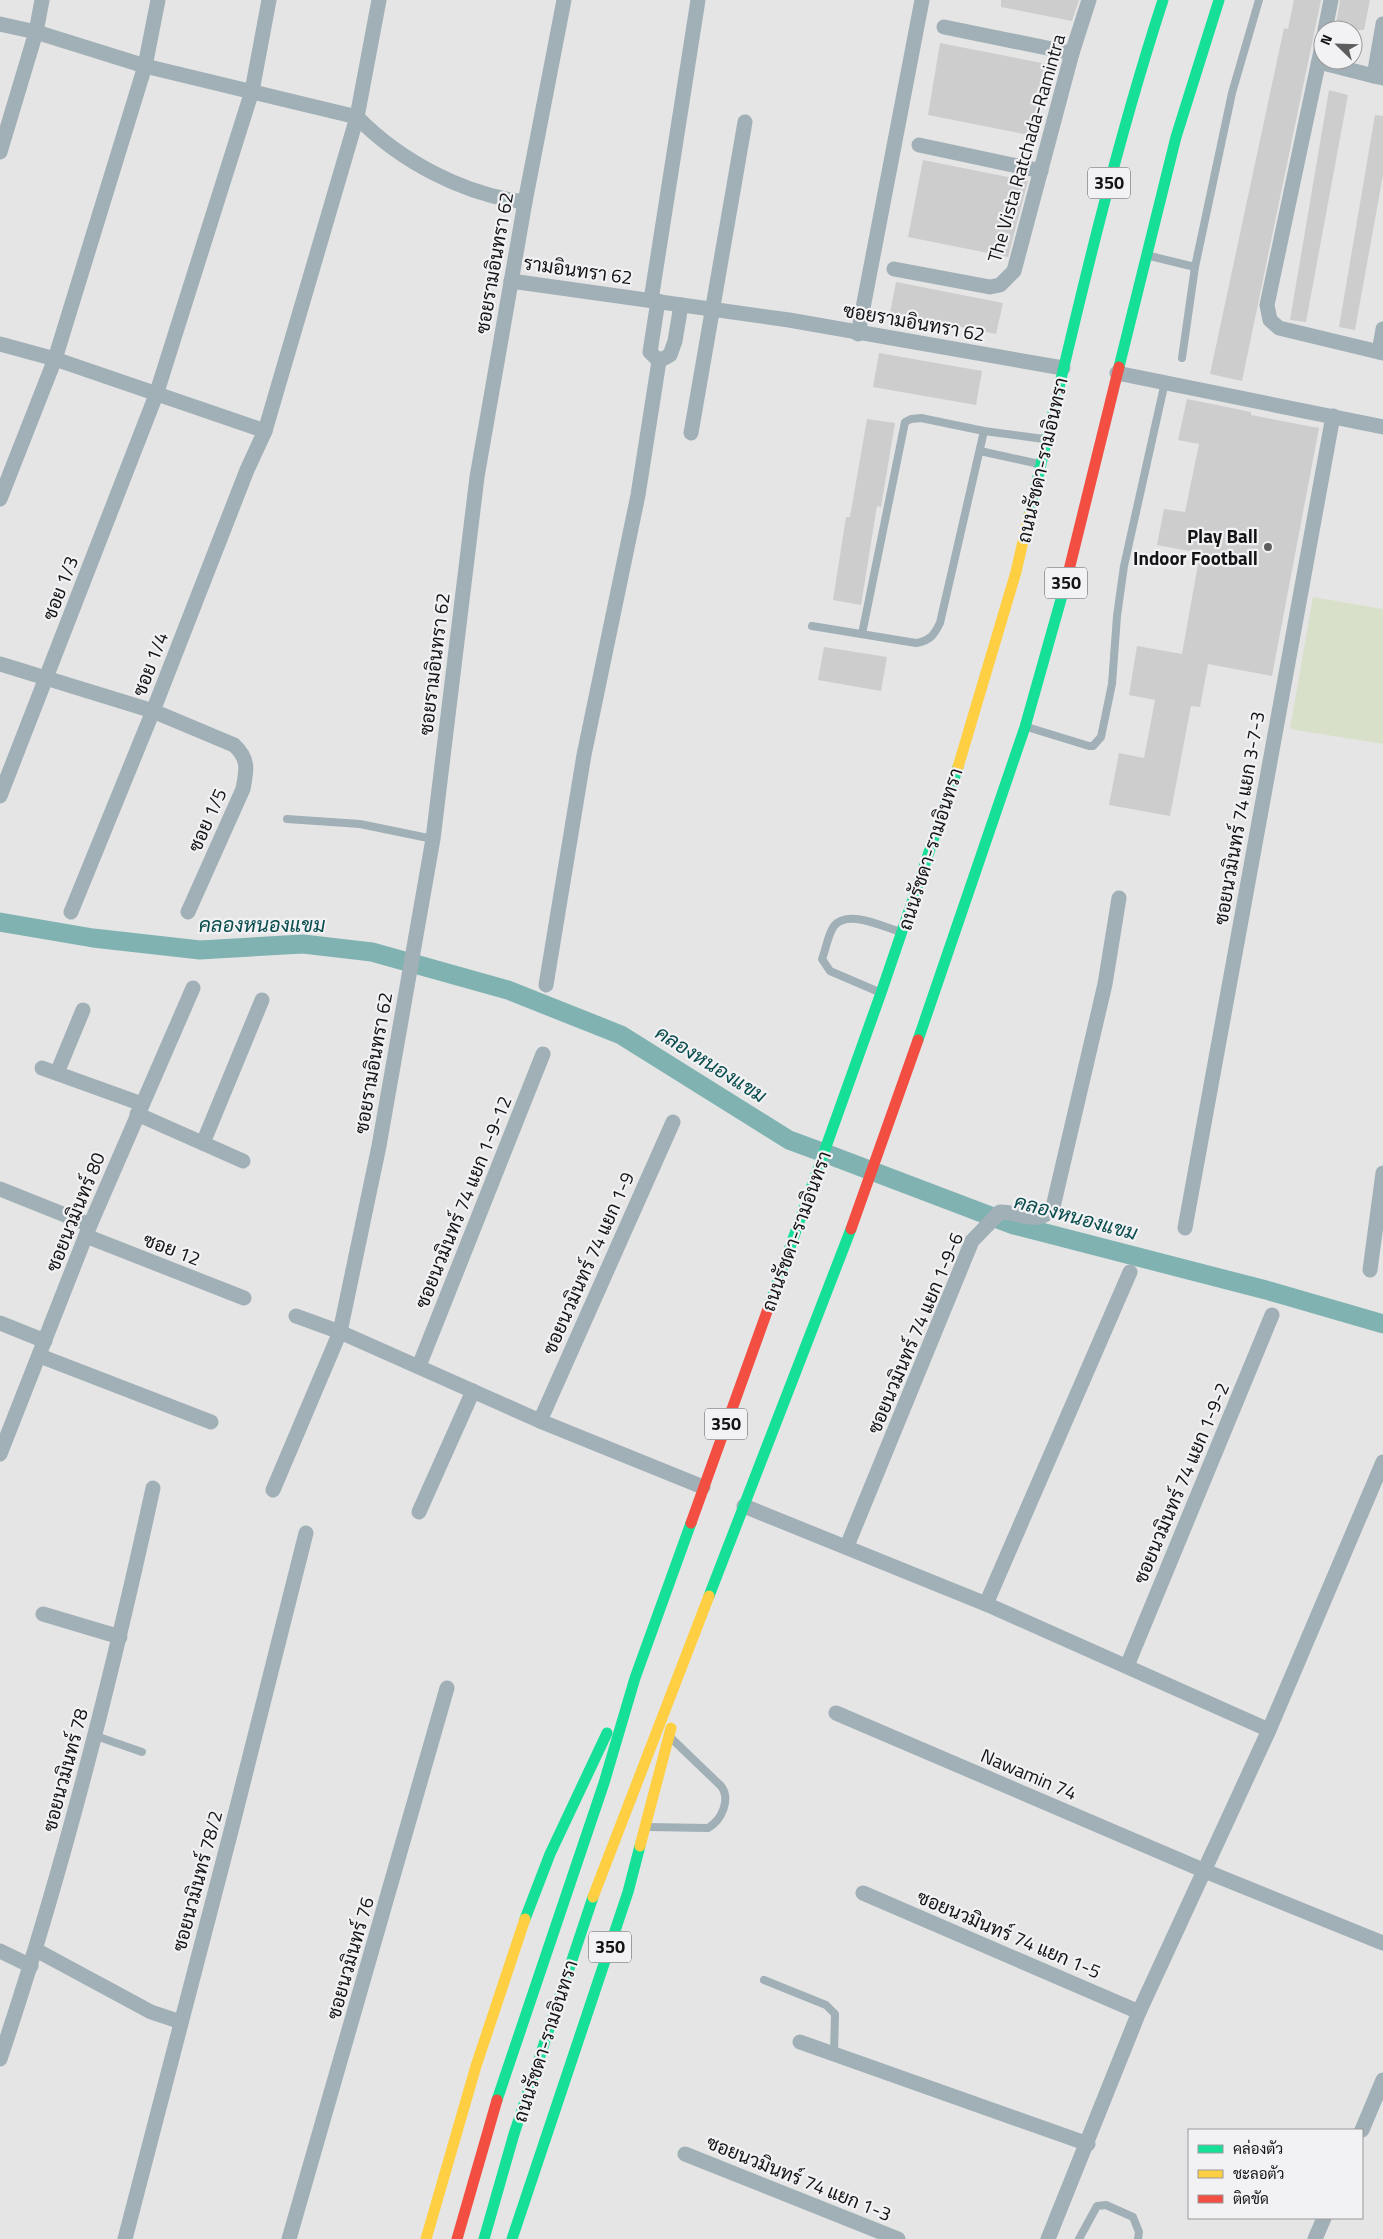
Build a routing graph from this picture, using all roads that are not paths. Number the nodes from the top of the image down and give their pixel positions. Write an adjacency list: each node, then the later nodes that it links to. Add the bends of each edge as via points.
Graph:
1 (42, 0): 17 (street)
2 (158, 0): 19 (street)
3 (269, 0): 23 (street, ซอย 1/3)
4 (379, 0): 24 (street, ซอย 1/4)
5 (564, 0): 29 (street, ซอยรามอินทรา 62)
6 (698, 0): 34 (street)
7 (922, 0): 38 (street)
8 (1089, 0): 18 (street, The Vista Ratchada-Ramintra)
9 (1163, 0): 44 (main road, ถนนรัชดา-รามอินทรา / 350, via 1099,218)
10 (1219, 0): 30 (main road, ถนนรัชดา-รามอินทรา / 350, via 1176,137)
11 (1259, 0): 31 (lane, via 1232,93)
12 (1331, 0): 13 (street)
13 (1327, 20)
14 (0, 24): 17 (street)
15 (1383, 24): 22 (street)
16 (944, 27): 18 (street)
17 (36, 32): 19 (street); 27 (street)
18 (1072, 53): 28 (street, The Vista Ratchada-Ramintra)
19 (146, 66): 23 (street); 42 (street)
20 (1317, 70): 40 (street, via 1267,305 1270,320 1279,328)
21 (1350, 70): 22 (street)
22 (1378, 77)
23 (252, 91): 24 (street); 47 (street, ซอย 1/3)
24 (357, 117): 29 (street, via 373,133 426,169 468,188); 50 (street, ซอย 1/4)
25 (745, 122): 36 (street)
26 (919, 145): 28 (street)
27 (0, 152)
28 (1041, 171): 32 (street, The Vista Ratchada-Ramintra, via 1014,272 1000,286 990,287)
29 (525, 202): 33 (street, ซอยรามอินทรา 62)
30 (1146, 255): 31 (lane); 45 (main road, ถนนรัชดา-รามอินทรา / 350)
31 (1195, 266): 41 (lane)
32 (894, 269)
33 (511, 281): 34 (street, รามอินทรา 62); 65 (street, ซอยรามอินทรา 62, via 477,477)
34 (649, 300): 35 (street, ซอยรามอินทรา 62); 43 (street, via 650,352)
35 (681, 304): 36 (street, ซอยรามอินทรา 62); 43 (street, via 670,355)
36 (712, 308): 38 (street, ซอยรามอินทรา 62); 52 (street)
37 (1383, 329): 40 (street)
38 (858, 334): 44 (street, ซอยรามอินทรา 62)
39 (0, 344): 42 (street)
40 (1381, 353)
41 (1182, 358)
42 (54, 359): 47 (street); 56 (street)
43 (659, 361): 70 (street, via 638,495 584,755)
44 (1063, 368): 53 (main road, ถนนรัชดา-รามอินทรา / 350)
45 (1117, 373): 46 (street); 62 (main road, ถนนรัชดา-รามอินทรา / 350, via 1074,556)
46 (1165, 382): 48 (street); 62 (lane, via 1124,566 1112,684 1101,737 1089,746)
47 (156, 395): 50 (street); 60 (street, ซอย 1/3)
48 (1333, 416): 49 (street); 84 (street, ซอยนวมินทร์ 74 แยก 3-7-3)
49 (1383, 427)
50 (265, 430): 61 (street, ซอย 1/4)
51 (984, 431): 53 (lane); 54 (lane); 58 (lane, via 921,418 905,422)
52 (691, 433)
53 (1047, 439): 55 (main road, ถนนรัชดา-รามอินทรา / 350)
54 (980, 451): 55 (lane); 58 (lane, via 940,624 934,635 926,642 916,643)
55 (1041, 464): 69 (main road, ถนนรัชดา-รามอินทรา / 350, via 991,662)
56 (0, 499)
57 (812, 626): 58 (lane)
58 (862, 634)
59 (0, 664): 60 (street)
60 (46, 678): 61 (street); 63 (street, ซอย 1/3)
61 (153, 711): 67 (street, ซอย 1/4); 68 (street, ซอย 1/5, via 234,745 244,754 247,770 243,789)
62 (1025, 726): 104 (main road, ถนนรัชดา-รามอินทรา / 350, via 879,1156)
63 (0, 796)
64 (287, 819): 65 (lane, via 360,824)
65 (433, 839): 92 (street, ซอยรามอินทรา 62, via 379,1146)
66 (1119, 898): 107 (street, ซอยนวมินทร์ 74 แยก 1-9-6, via 1105,984 1053,1207 1047,1216 1039,1218 1000,1212 972,1241)
67 (72, 912)
68 (188, 912)
69 (903, 932): 72 (main road, ถนนรัชดา-รามอินทรา / 350); 72 (lane, via 850,918 842,920 834,927 822,959 830,971)
70 (546, 985)
71 (194, 988): 78 (street, ซอยนวมินทร์ 80)
72 (881, 993): 101 (main road, ถนนรัชดา-รามอินทรา / 350)
73 (262, 1000): 80 (street)
74 (83, 1010): 77 (street)
75 (544, 1054): 95 (street, ซอยนวมินทร์ 74 แยก 1-9-12)
76 (42, 1068): 77 (street)
77 (58, 1073): 78 (street)
78 (140, 1109): 80 (street); 85 (street, ซอยนวมินทร์ 80)
79 (673, 1122): 97 (street, ซอยนวมินทร์ 74 แยก 1-9)
80 (203, 1143): 81 (street)
81 (243, 1161)
82 (1383, 1172): 86 (street)
83 (0, 1189): 85 (street, ซอย 12)
84 (1186, 1228)
85 (88, 1231): 88 (street, ซอย 12); 93 (street, ซอยนวมินทร์ 80)
86 (1370, 1270)
87 (1130, 1272): 108 (street)
88 (244, 1298)
89 (1272, 1315): 112 (street, ซอยนวมินทร์ 74 แยก 1-9-2)
90 (296, 1316): 92 (street)
91 (0, 1323): 93 (street)
92 (340, 1332): 95 (street); 103 (street, ซอยรามอินทรา 62)
93 (45, 1341): 94 (street, ซอยนวมินทร์ 80)
94 (40, 1356): 98 (street); 99 (street, ซอยนวมินทร์ 80)
95 (419, 1366): 96 (street)
96 (473, 1391): 97 (street); 105 (street)
97 (540, 1421): 101 (street)
98 (211, 1422)
99 (0, 1454)
100 (1383, 1462): 116 (street)
101 (703, 1487): 113 (main road, ถนนรัชดา-รามอินทรา / 350)
102 (153, 1488): 110 (street, ซอยนวมินทร์ 78)
103 (273, 1490)
104 (744, 1506): 107 (street); 111 (main road, ถนนรัชดา-รามอินทรา / 350)
105 (418, 1512)
106 (306, 1533): 129 (street, ซอยนวมินทร์ 78/2)
107 (848, 1546): 108 (street)
108 (986, 1604): 112 (street)
109 (43, 1614): 110 (street)
110 (120, 1637): 117 (street, ซอยนวมินทร์ 78)
111 (688, 1649): 118 (main road, ถนนรัชดา-รามอินทรา / 350); 142 (main road, ถนนรัชดา-รามอินทรา / 350, via 588,1910 514,2134)
112 (1127, 1666): 116 (street)
113 (634, 1678): 140 (main road, ถนนรัชดา-รามอินทรา / 350, via 558,1835 534,1894 489,2025); 141 (main road, ถนนรัชดา-รามอินทรา / 350, via 604,1783 490,2120)
114 (447, 1688): 139 (street, ซอยนวมินทร์ 76)
115 (836, 1714): 121 (street, Nawamin 74)
116 (1269, 1730): 121 (street)
117 (96, 1736): 119 (lane); 124 (street, ซอยนวมินทร์ 78)
118 (669, 1736): 120 (main road, ถนนรัชดา-รามอินทรา / 350); 120 (lane, via 721,1786 726,1799 720,1817 708,1828)
119 (142, 1752)
120 (646, 1827): 143 (main road, ถนนรัชดา-รามอินทรา / 350, via 610,1947)
121 (1205, 1871): 123 (street, Nawamin 74); 128 (street)
122 (863, 1893): 128 (street, ซอยนวมินทร์ 74 แยก 1-5)
123 (1383, 1944)
124 (36, 1950): 126 (street, ซอยนวมินทร์ 78); 129 (street, via 151,2012)
125 (0, 1951): 126 (street)
126 (31, 1966): 132 (street, ซอยนวมินทร์ 78)
127 (764, 1980): 131 (lane, via 826,2005 835,2014)
128 (1140, 2012): 135 (street)
129 (181, 2022): 138 (street, ซอยนวมินทร์ 78/2)
130 (800, 2042): 131 (street)
131 (834, 2053): 135 (street)
132 (0, 2059)
133 (1383, 2080): 134 (street)
134 (1362, 2129)
135 (1088, 2144): 145 (street)
136 (685, 2154): 144 (street, ซอยนวมินทร์ 74 แยก 1-3)
137 (1324, 2219): 148 (street)
138 (125, 2239)
139 (290, 2239)
140 (426, 2239)
141 (457, 2239)
142 (484, 2239)
143 (512, 2239)
144 (898, 2239)
145 (1048, 2239)
146 (1079, 2239): 147 (lane, via 1097,2206 1106,2205 1134,2217)
147 (1138, 2239)
148 (1315, 2239)

